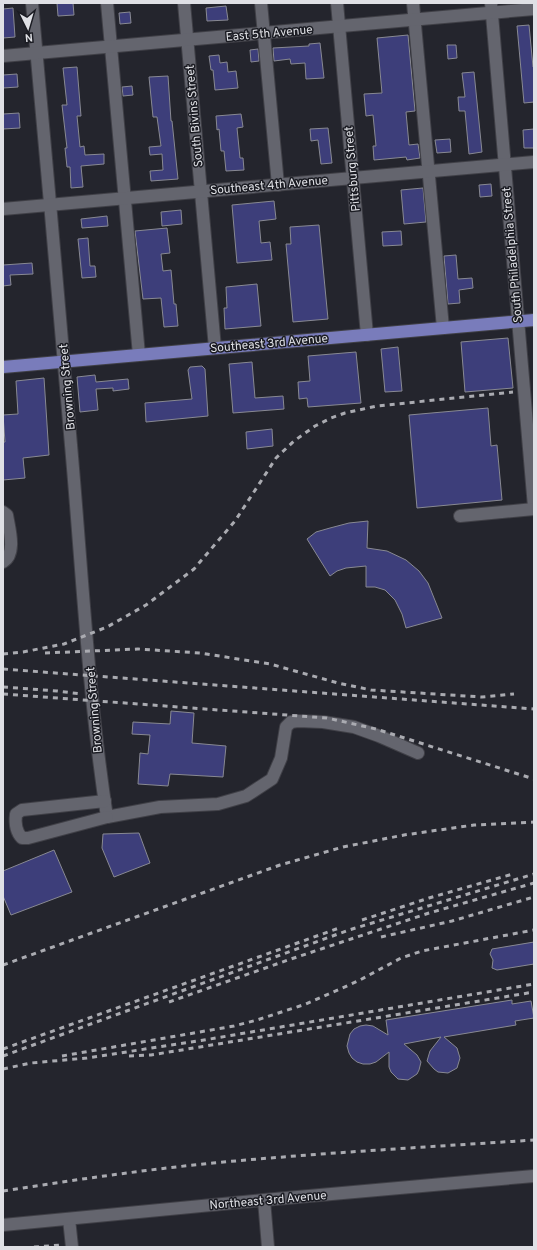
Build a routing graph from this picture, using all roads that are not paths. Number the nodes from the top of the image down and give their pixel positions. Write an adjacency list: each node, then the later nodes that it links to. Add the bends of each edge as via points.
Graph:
1 (32, 3): 14 (street, Browning Street)
2 (107, 3): 13 (street)
3 (184, 3): 12 (street, South Bivins Street)
4 (261, 3): 11 (street)
5 (337, 3): 10 (street, Pittsburg Street)
6 (413, 3): 9 (street)
7 (491, 8): 8 (street, East 5th Avenue); 9 (street, East 5th Avenue); 17 (street, South Philadelphia Street)
8 (534, 9)
9 (414, 20): 10 (street, East 5th Avenue); 18 (street)
10 (339, 27): 11 (street, East 5th Avenue); 19 (street, Pittsburg Street)
11 (264, 33): 12 (street, East 5th Avenue); 20 (street)
12 (187, 40): 13 (street, East 5th Avenue); 21 (street, South Bivins Street)
13 (110, 47): 14 (street, East 5th Avenue); 22 (street)
14 (36, 53): 15 (street, East 5th Avenue); 23 (street, Browning Street)
15 (3, 56)
16 (534, 162): 17 (street, Southeast 4th Avenue)
17 (504, 164): 18 (street, Southeast 4th Avenue); 26 (street, South Philadelphia Street)
18 (429, 171): 19 (street, Southeast 4th Avenue); 27 (street)
19 (353, 178): 20 (street, Southeast 4th Avenue); 28 (street, Pittsburg Street)
20 (278, 185): 21 (street, Southeast 4th Avenue)
21 (201, 192): 22 (street, Southeast 4th Avenue); 29 (street, South Bivins Street)
22 (124, 198): 23 (street, Southeast 4th Avenue); 30 (street)
23 (50, 205): 24 (street, Southeast 4th Avenue); 31 (street, Browning Street)
24 (3, 209)
25 (534, 320): 26 (main road, Southeast 3rd Avenue)
26 (518, 321): 27 (main road, Southeast 3rd Avenue); 33 (street, South Philadelphia Street)
27 (443, 328): 28 (main road, Southeast 3rd Avenue)
28 (367, 335): 29 (main road, Southeast 3rd Avenue)
29 (215, 348): 30 (main road, Southeast 3rd Avenue)
30 (139, 355): 31 (main road, Southeast 3rd Avenue)
31 (65, 361): 32 (main road, Southeast 3rd Avenue); 38 (street, Browning Street, via 92,700)
32 (3, 367)
33 (534, 508): 35 (street)
34 (3, 512): 36 (street, via 7,515 11,549 6,561)
35 (460, 516)
36 (3, 562)
37 (418, 753): 39 (street, via 354,727 323,722 291,722 286,727 281,758 272,779 246,796 218,804 160,807)
38 (105, 801): 39 (street, Browning Street); 39 (street, via 22,810 16,814 16,820 18,834 22,838 28,838)
39 (107, 817)
40 (534, 1176): 41 (street, Northeast 3rd Avenue)
41 (264, 1200): 42 (street, Northeast 3rd Avenue); 45 (street)
42 (69, 1219): 43 (street, Northeast 3rd Avenue); 44 (street)
43 (3, 1225)
44 (72, 1247)
45 (268, 1247)

